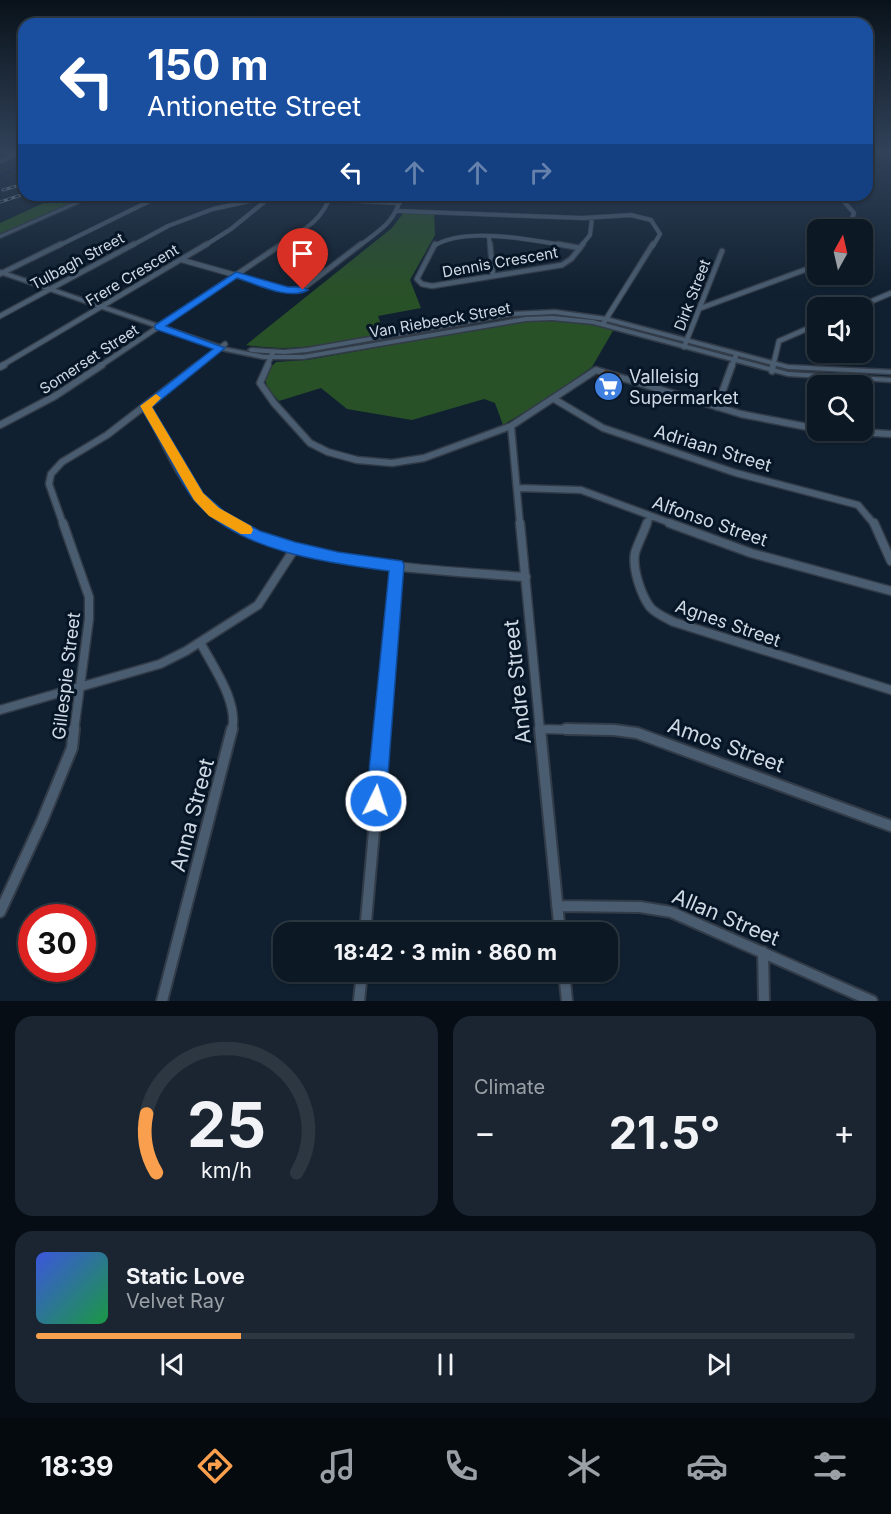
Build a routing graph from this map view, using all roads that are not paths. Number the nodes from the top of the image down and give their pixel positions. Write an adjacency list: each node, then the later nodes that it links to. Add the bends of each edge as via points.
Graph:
1 (81, 201): 14 (street)
2 (149, 201): 20 (street)
3 (249, 201): 9 (street, Tulbagh Street)
4 (265, 201): 11 (street, Frere Crescent)
5 (329, 201): 21 (street, Somerset Street, via 314,223)
6 (372, 201): 8 (street, Tulbagh Street)
7 (843, 201): 13 (street, via 854,213)
8 (400, 203): 10 (street)
9 (237, 204): 11 (street); 23 (street, Tulbagh Street, via 177,222)
10 (398, 211): 12 (street); 21 (street, via 388,224 303,290 288,290)
11 (254, 212): 18 (street, Frere Crescent)
12 (592, 218): 16 (street, Dennis Crescent, via 592,231); 29 (street, via 638,217 650,220 660,234)
13 (852, 219)
14 (0, 237)
15 (489, 238): 16 (street); 22 (street); 22 (street, Dennis Crescent, via 439,241 418,276 419,283 432,286)
16 (580, 248): 22 (street, Dennis Crescent, via 570,261 561,265)
17 (722, 251): 27 (street, Dirk Street)
18 (182, 260): 21 (street); 26 (street, Frere Crescent)
19 (807, 269): 27 (street)
20 (2, 271): 23 (street, Van Riebeeck Street)
21 (236, 275): 30 (street, Somerset Street)
22 (493, 276)
23 (53, 288): 26 (street, Van Riebeeck Street); 28 (street, Tulbagh Street)
24 (891, 292): 25 (street)
25 (873, 300)
26 (105, 306): 30 (street, Van Riebeeck Street); 36 (street, Frere Crescent)
27 (701, 308): 32 (street, Dirk Street)
28 (0, 316)
29 (604, 321): 32 (street, Van Riebeeck Street); 34 (street, Van Riebeeck Street, via 530,318 320,355)
30 (161, 325): 33 (street, Van Riebeeck Street); 43 (street, Somerset Street, via 55,396)
31 (807, 329): 37 (street, via 779,341)
32 (685, 344): 35 (street, Van Riebeeck Street)
33 (223, 346): 34 (street, Van Riebeeck Street); 41 (street, Gillespie Street)
34 (272, 355): 44 (street, via 261,388 310,443 344,457 372,463 417,460)
35 (735, 358): 37 (street, Van Riebeeck Street); 42 (street)
36 (0, 367)
37 (773, 368): 38 (street, Van Riebeeck Street); 39 (street, Van Riebeeck Street, via 810,377)
38 (891, 372)
39 (891, 380)
40 (554, 399): 42 (street, via 591,371 598,370); 44 (street); 51 (street, Adriaan Street, via 603,428 736,473 853,503 867,512)
41 (146, 406): 50 (street, via 204,503 256,535); 56 (street, Gillespie Street, via 108,435 62,462 49,481 89,597)
42 (717, 407): 45 (street)
43 (0, 425)
44 (511, 426): 48 (street, Andre Street)
45 (807, 427)
46 (873, 433): 47 (street)
47 (891, 434)
48 (518, 488): 49 (street, Alfonso Street, via 575,489); 53 (street, Andre Street)
49 (650, 516): 54 (street, Alfonso Street, via 751,553); 57 (street, Agnes Street, via 635,554 635,567 644,596 659,614)
50 (295, 548): 52 (street); 55 (street, via 258,605)
51 (891, 561)
52 (397, 565): 53 (street); 63 (street)
53 (525, 577): 59 (street, Andre Street)
54 (891, 591)
55 (200, 642): 56 (street, via 160,664); 68 (street, Anna Street, via 231,704 234,722)
56 (81, 688): 58 (street); 62 (street, Gillespie Street, via 68,761)
57 (891, 690)
58 (0, 710)
59 (541, 729): 60 (street, Amos Street, via 637,733); 61 (street, Andre Street)
60 (891, 826)
61 (557, 906): 64 (street, Andre Street); 65 (street, Allan Street, via 640,907 671,912)
62 (0, 912)
63 (366, 922)
64 (559, 922)
65 (763, 952): 71 (street); 72 (street, Allan Street)
66 (361, 982): 69 (street)
67 (565, 982): 70 (street)
68 (162, 1001)
69 (359, 1001)
70 (567, 1001)
71 (764, 1001)
72 (872, 1001)

